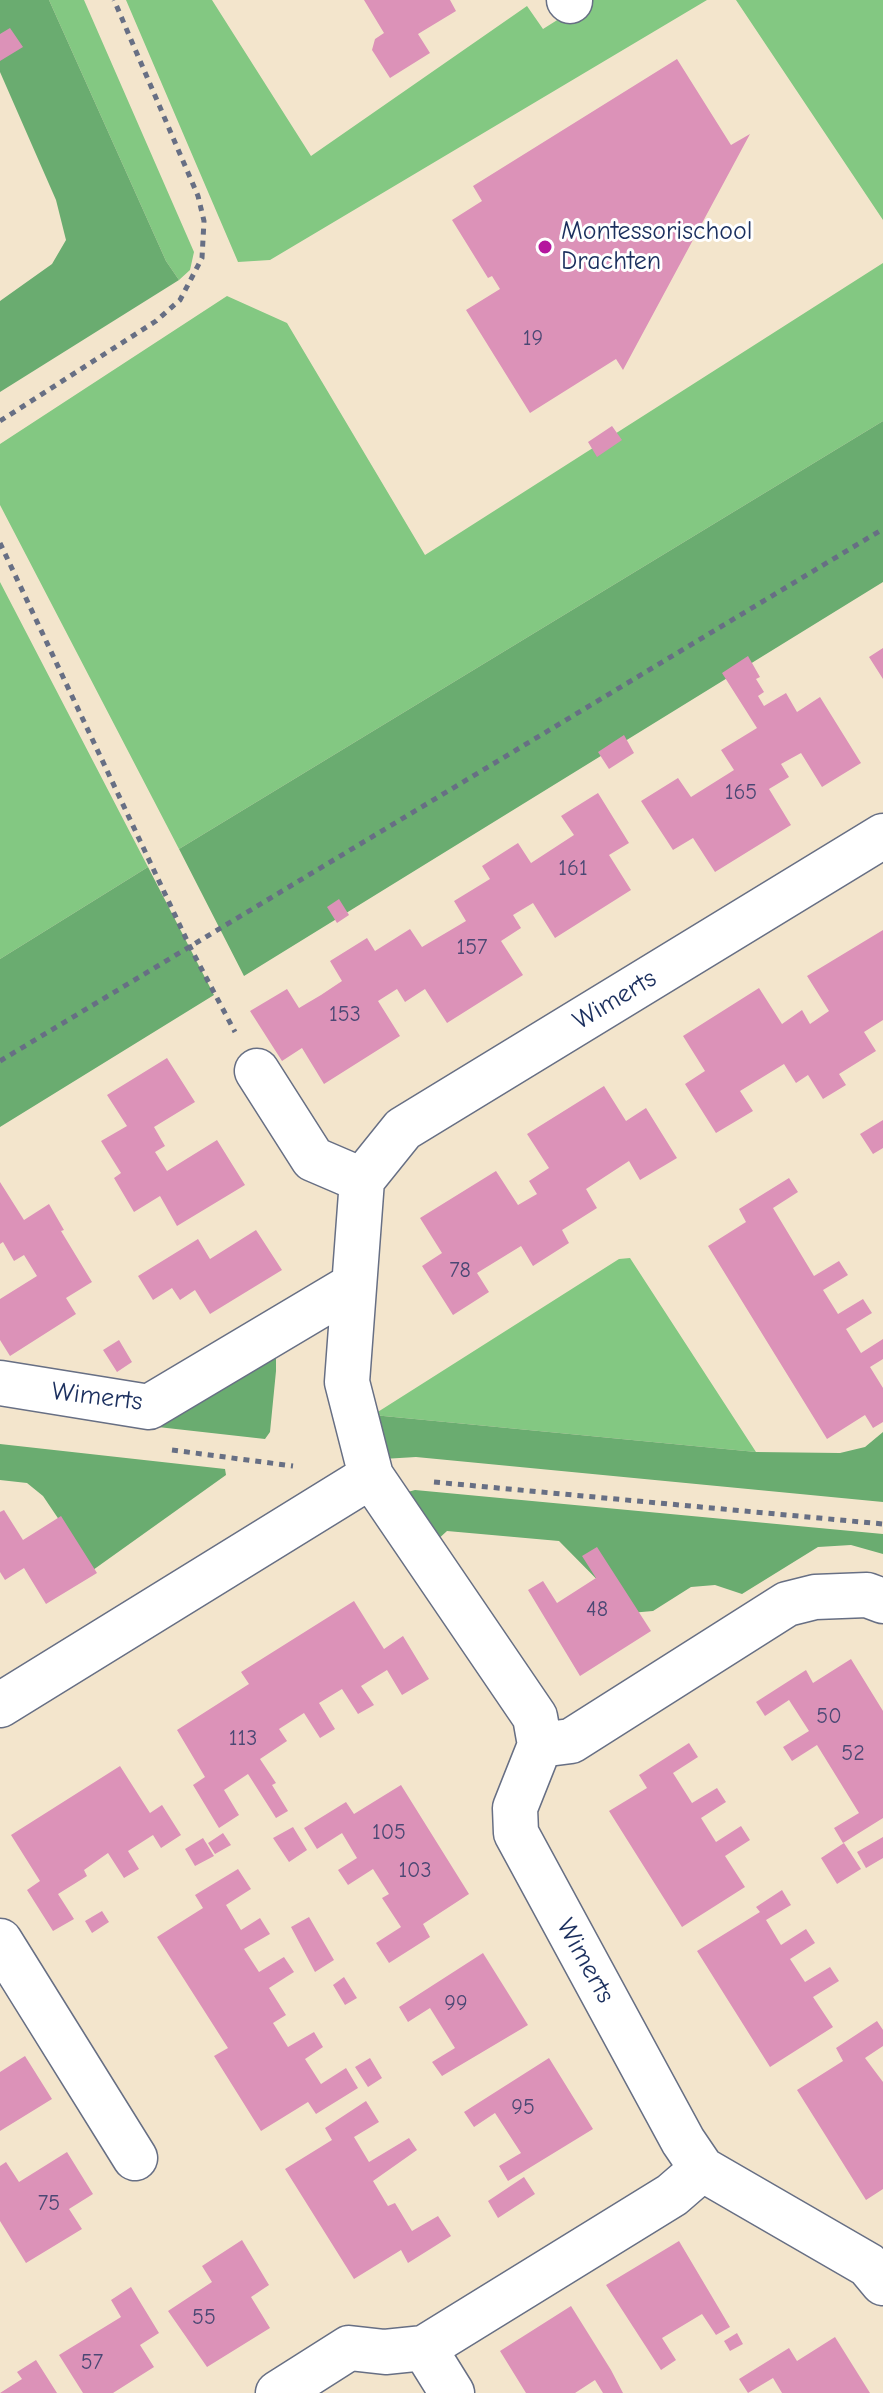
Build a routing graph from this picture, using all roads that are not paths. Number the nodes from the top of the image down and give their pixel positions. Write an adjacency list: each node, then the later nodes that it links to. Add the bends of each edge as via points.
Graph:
1 (883, 836): 3 (street, Wimerts, via 403,1129)
2 (257, 1071): 3 (street, via 313,1159)
3 (362, 1180): 4 (street)
4 (354, 1285): 5 (street, Wimerts, via 149,1407); 6 (street, via 347,1382)
5 (0, 1383)
6 (371, 1476): 8 (street); 9 (street, via 535,1717)
7 (883, 1601): 9 (street, via 867,1595 787,1604 571,1741)
8 (0, 1705)
9 (540, 1745): 12 (street, Wimerts, via 515,1808 516,1833)
10 (0, 1941): 11 (street)
11 (135, 2158)
12 (702, 2169): 13 (street, Wimerts, via 868,2265); 14 (street, via 672,2195)
13 (883, 2283)
14 (424, 2348): 15 (street, via 349,2348); 16 (street)
15 (278, 2393)
16 (452, 2393)

